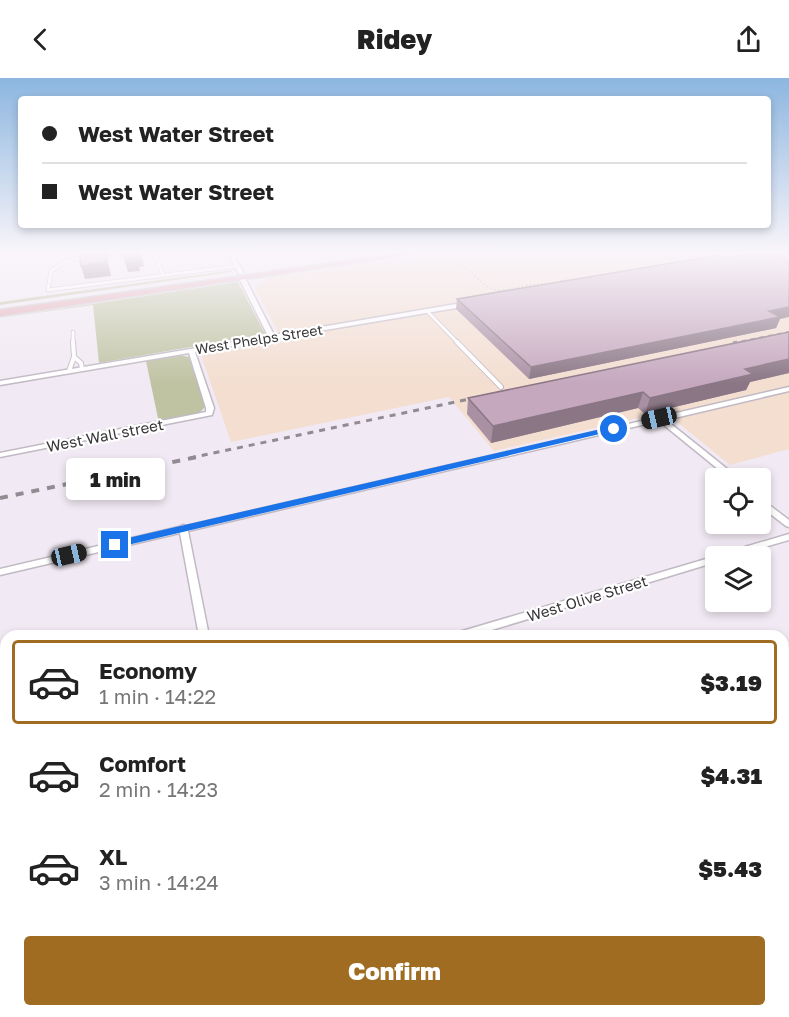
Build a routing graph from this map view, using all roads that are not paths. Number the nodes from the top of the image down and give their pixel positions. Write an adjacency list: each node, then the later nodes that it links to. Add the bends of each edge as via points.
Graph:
1 (70, 297): 5 (main road)
2 (95, 297): 7 (main road)
3 (252, 297): 9 (street)
4 (473, 303): 6 (street, West Phelps Street)
5 (0, 307)
6 (427, 311): 9 (street, West Phelps Street); 15 (lane)
7 (0, 313)
8 (73, 332): 11 (lane)
9 (272, 337): 10 (street, West Phelps Street)
10 (191, 350): 12 (street, West Phelps Street); 18 (street, West Wall street, via 210,408 208,413)
11 (74, 357): 12 (lane); 13 (lane)
12 (82, 369): 13 (street, West Phelps Street)
13 (69, 371): 14 (street, West Phelps Street)
14 (0, 383)
15 (501, 387)
16 (789, 389): 17 (street)
17 (659, 418): 19 (street); 22 (street)
18 (0, 455)
19 (721, 468)
20 (771, 510): 21 (street)
21 (789, 524)
22 (183, 528): 26 (street); 27 (street)
23 (789, 537): 24 (street)
24 (758, 546)
25 (705, 562): 28 (street, West Olive Street)
26 (0, 572)
27 (203, 630)
28 (479, 630)

